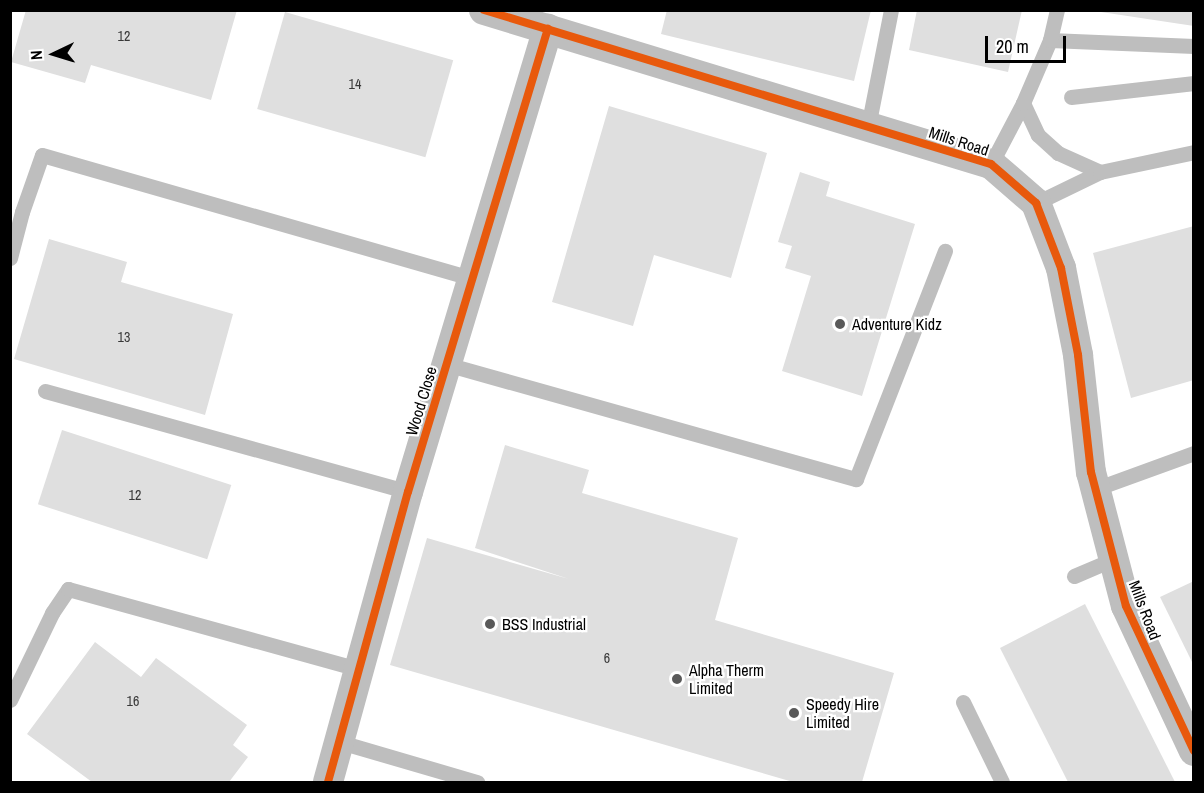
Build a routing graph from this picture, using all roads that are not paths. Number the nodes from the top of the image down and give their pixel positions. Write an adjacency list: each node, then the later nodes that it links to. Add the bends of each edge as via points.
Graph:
1 (891, 10): 10 (lane)
2 (1057, 10): 5 (lane)
3 (494, 12): 4 (street, Mills Road)
4 (548, 29): 10 (street, Mills Road); 17 (street, Wood Close)
5 (1050, 40): 6 (lane); 9 (lane)
6 (1194, 46)
7 (1194, 83): 8 (lane)
8 (1071, 98)
9 (1023, 103): 12 (lane); 13 (lane, via 1038,135 1058,153)
10 (868, 127): 12 (street, Mills Road)
11 (1194, 152): 13 (lane)
12 (991, 164): 14 (street, Mills Road)
13 (1100, 172): 14 (lane)
14 (1036, 203): 21 (street, Mills Road, via 1061,268 1078,355)
15 (945, 251): 18 (lane, via 856,479)
16 (10, 258): 17 (lane, via 42,155)
17 (471, 278): 18 (street, Wood Close)
18 (446, 364): 22 (street, Wood Close)
19 (45, 391): 22 (lane)
20 (1194, 453): 21 (lane)
21 (1095, 489): 23 (street, Mills Road)
22 (408, 492): 25 (street, Wood Close)
23 (1113, 559): 24 (lane); 29 (street, Mills Road, via 1126,606)
24 (1074, 576)
25 (359, 669): 26 (lane, via 68,589 52,613); 28 (street, Wood Close)
26 (10, 700)
27 (963, 702): 32 (lane)
28 (340, 742): 30 (street, Wood Close); 31 (lane)
29 (1194, 752)
30 (328, 783)
31 (477, 783)
32 (1002, 783)

